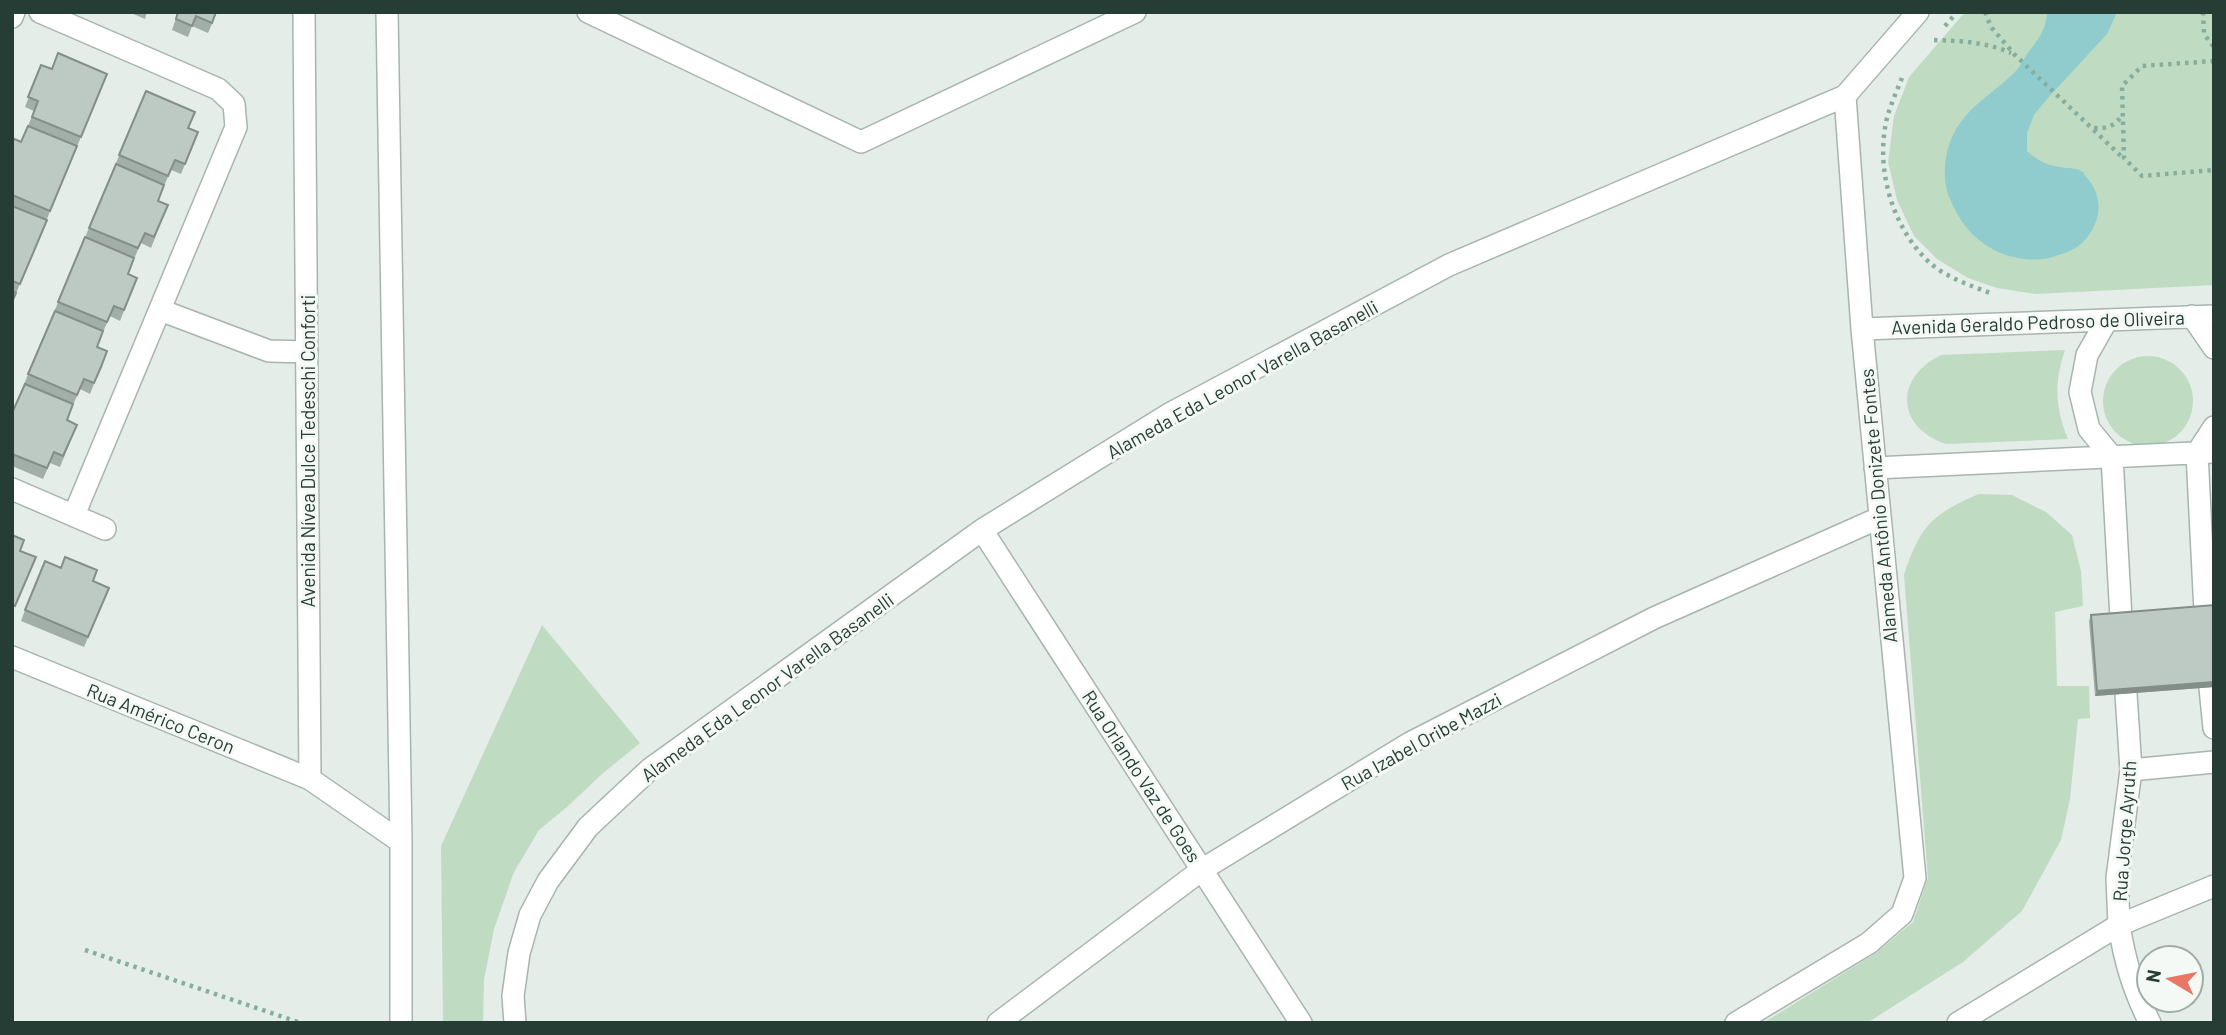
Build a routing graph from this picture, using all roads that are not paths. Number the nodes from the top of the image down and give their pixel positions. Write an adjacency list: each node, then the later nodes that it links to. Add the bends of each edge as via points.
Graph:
1 (14, 12): 8 (street)
2 (40, 12): 10 (street, via 218,89 234,104 236,127)
3 (304, 12): 16 (street, Avenida Nívea Dulce Tedeschi Conforti)
4 (387, 12): 35 (street)
5 (588, 12): 7 (street, via 861,142)
6 (1918, 12): 9 (street, Alameda Eda Leonor Varella Basanelli)
7 (1132, 13)
8 (12, 17)
9 (1845, 96): 14 (street, Alameda Antônio Donizete Fontes); 25 (street, Alameda Eda Leonor Varella Basanelli, via 1449,265 1171,413)
10 (160, 310): 16 (street, via 269,351); 22 (street)
11 (2192, 316): 12 (street, Avenida Geraldo Pedroso de Oliveira); 13 (street, Avenida Geraldo Pedroso de Oliveira); 15 (street)
12 (2214, 316)
13 (2108, 320): 14 (street, Avenida Geraldo Pedroso de Oliveira); 19 (street, via 2087,355 2080,392 2090,429)
14 (1862, 329): 20 (street, Alameda Antônio Donizete Fontes)
15 (2214, 348)
16 (307, 352): 34 (street, Avenida Nívea Dulce Tedeschi Conforti)
17 (2214, 427): 18 (street)
18 (2205, 452): 19 (street); 26 (street)
19 (2112, 457): 20 (street); 27 (street)
20 (1875, 468): 23 (street, Alameda Antônio Donizete Fontes)
21 (12, 489): 22 (street)
22 (74, 515): 24 (street)
23 (1879, 518): 36 (street, Rua Izabel Oribe Mazzi, via 1654,618 1422,737); 43 (street, Alameda Antônio Donizete Fontes, via 1915,878 1902,914 1869,943)
24 (105, 529)
25 (982, 530): 36 (street, Rua Orlando Vaz de Goes); 40 (street, Alameda Eda Leonor Varella Basanelli, via 650,769 588,827 548,881 530,915 519,953)
26 (2205, 612)
27 (2121, 618)
28 (12, 657): 34 (street, Rua Américo Ceron)
29 (2210, 688): 31 (street)
30 (2126, 694): 33 (street, Rua Jorge Ayruth)
31 (2214, 728)
32 (2214, 762): 33 (street)
33 (2131, 770): 38 (street, Rua Jorge Ayruth, via 2117,878)
34 (310, 779): 35 (street)
35 (401, 842): 39 (street)
36 (1203, 869): 41 (street, Rua Izabel Oribe Mazzi); 42 (street, Rua Orlando Vaz de Goes)
37 (2214, 886): 38 (street)
38 (2119, 925): 44 (street); 45 (street, Rua Jorge Ayruth, via 2124,960)
39 (401, 1023)
40 (514, 1023)
41 (998, 1023)
42 (1301, 1023)
43 (1736, 1023)
44 (1958, 1023)
45 (2150, 1023)

